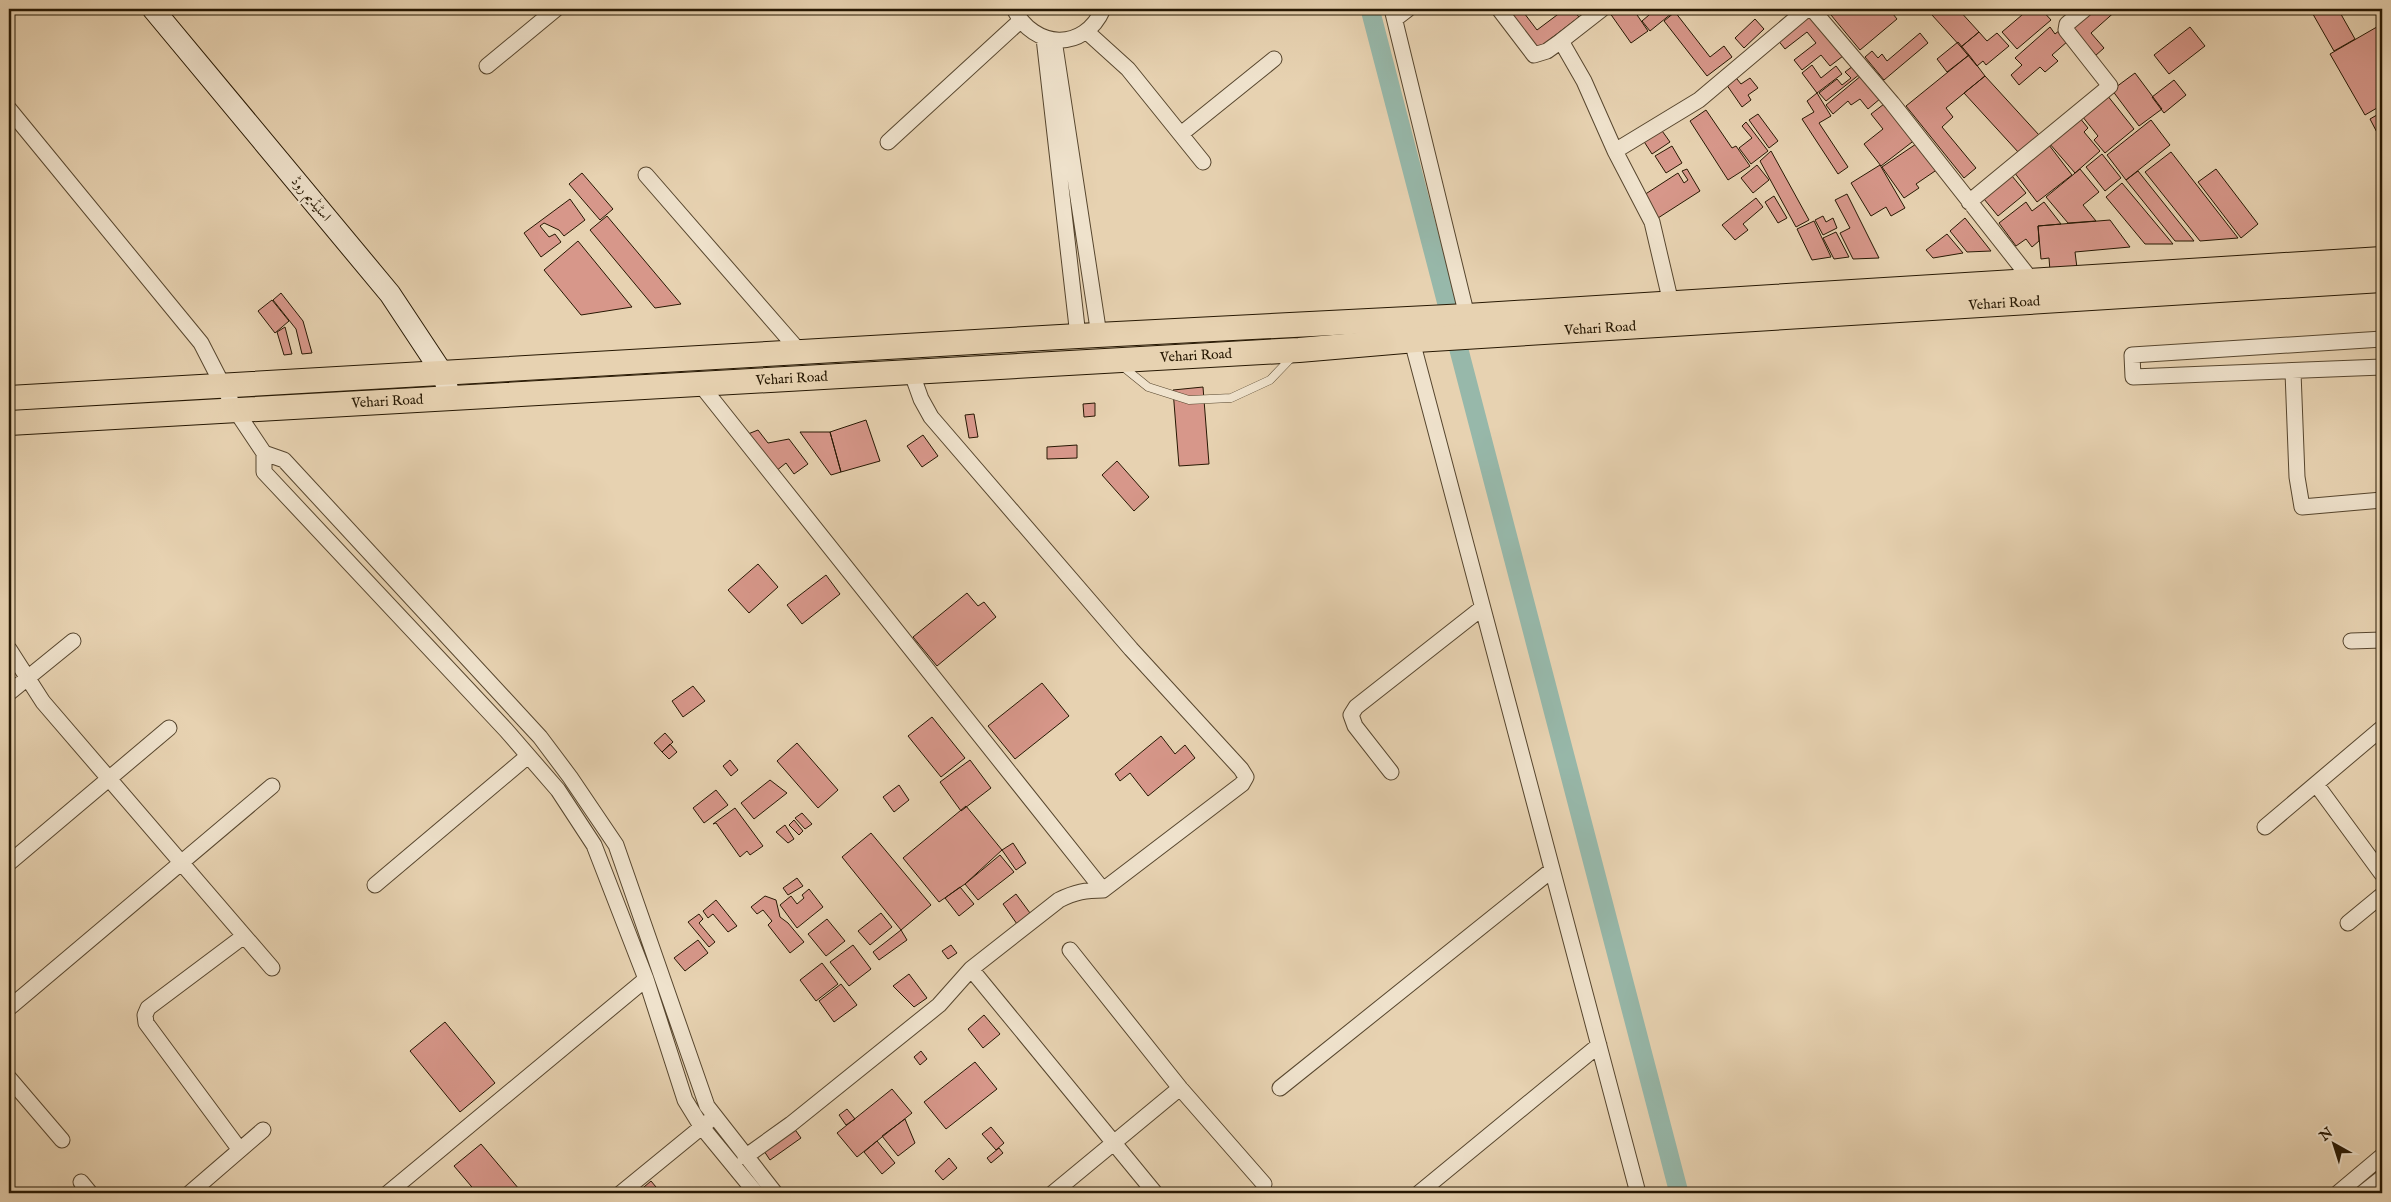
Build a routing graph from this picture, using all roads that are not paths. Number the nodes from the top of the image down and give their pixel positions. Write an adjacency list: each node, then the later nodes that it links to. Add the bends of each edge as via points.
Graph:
1 (154, 9): 37 (main road, اسٹیڈیم روڈ, via 390,294)
2 (556, 9): 16 (street)
3 (1103, 9): 12 (street, via 1098,20)
4 (1408, 9): 10 (street)
5 (1499, 9): 14 (street, via 1534,55)
6 (1602, 9): 14 (street)
7 (1807, 9): 20 (street, via 1700,100)
8 (1812, 9): 23 (street, via 1892,103)
9 (2085, 9): 23 (street, via 2067,24 2066,30 2110,86)
10 (1394, 14): 28 (street)
11 (1017, 15): 13 (street, via 1030,32); 19 (street)
12 (1086, 31): 13 (street, via 1073,38); 18 (street, via 1128,69)
13 (1049, 39): 32 (street); 32 (street)
14 (1561, 41): 20 (street, via 1584,81)
15 (1274, 59): 18 (street)
16 (487, 66)
17 (9, 109): 39 (street, via 201,343)
18 (1181, 134): 21 (street)
19 (888, 142)
20 (1615, 151): 27 (street, via 1652,222)
21 (1203, 162)
22 (646, 175): 33 (street)
23 (1969, 202): 26 (street)
24 (2382, 259): 26 (main road, Vehari Road)
25 (2382, 280): 31 (main road, Vehari Road)
26 (2033, 282): 27 (main road, Vehari Road)
27 (1671, 303): 28 (main road, Vehari Road)
28 (1467, 316): 29 (main road, Vehari Road)
29 (1306, 337): 31 (main road, Vehari Road); 32 (main road, Vehari Road); 32 (lane, via 1270,380 1231,398 1206,400 1189,400 1148,387)
30 (2382, 339): 36 (street, via 2132,356 2133,377)
31 (1414, 340): 46 (street)
32 (1102, 345): 33 (main road, Vehari Road); 35 (main road, Vehari Road)
33 (800, 352): 37 (main road, Vehari Road)
34 (2382, 366): 36 (street)
35 (911, 371): 38 (main road, Vehari Road); 66 (street, via 931,417 1246,777 1242,784)
36 (2293, 372): 45 (street, via 2297,477 2302,507)
37 (442, 374): 39 (main road, Vehari Road); 41 (main road, اسٹیڈیم روڈ)
38 (700, 384): 41 (main road, Vehari Road); 66 (street)
39 (224, 386): 40 (main road, Vehari Road); 42 (street)
40 (9, 398)
41 (452, 399): 42 (main road, Vehari Road)
42 (236, 411): 43 (main road, Vehari Road); 44 (street)
43 (9, 423)
44 (264, 453): 55 (street, via 264,472); 79 (street, via 284,460 540,737 616,845)
45 (2382, 500)
46 (1482, 608): 56 (street, via 1356,707 1351,715 1355,726); 63 (street)
47 (2382, 640): 49 (street)
48 (73, 641): 51 (street)
49 (2351, 641)
50 (9, 649): 51 (street)
51 (27, 678): 52 (street); 57 (street, via 43,702)
52 (9, 693)
53 (169, 728): 57 (street)
54 (2382, 728): 58 (street)
55 (528, 756): 65 (street); 73 (street, via 558,790 594,845)
56 (1390, 772)
57 (109, 778): 61 (street); 62 (street)
58 (2316, 784): 60 (street); 64 (street)
59 (272, 786): 61 (street)
60 (2265, 827)
61 (180, 862): 69 (street); 74 (street)
62 (9, 863)
63 (1552, 870): 75 (street); 78 (street)
64 (2382, 874)
65 (375, 885)
66 (1103, 890): 72 (street, via 1074,893 1060,900)
67 (2382, 895): 68 (street)
68 (2348, 923)
69 (244, 936): 71 (street); 83 (street, via 148,1008 145,1015 146,1023)
70 (1070, 950): 77 (street)
71 (272, 968)
72 (971, 969): 82 (street); 85 (street, via 939,1005)
73 (646, 979): 79 (street, via 685,1100); 89 (street)
74 (9, 1008)
75 (1599, 1045): 95 (street); 96 (street)
76 (9, 1078): 81 (street)
77 (1180, 1088): 82 (street); 87 (street)
78 (1280, 1088)
79 (708, 1122): 85 (street); 90 (street); 91 (street)
80 (263, 1130): 83 (street)
81 (62, 1140)
82 (1113, 1143): 93 (street); 94 (street)
83 (240, 1150): 88 (street)
84 (2382, 1156): 97 (street)
85 (745, 1157): 92 (street)
86 (2382, 1178): 98 (street)
87 (1264, 1184)
88 (190, 1193)
89 (388, 1193)
90 (621, 1193)
91 (756, 1193)
92 (775, 1193)
93 (1053, 1193)
94 (1156, 1193)
95 (1419, 1193)
96 (1638, 1193)
97 (2338, 1193)
98 (2363, 1193)

